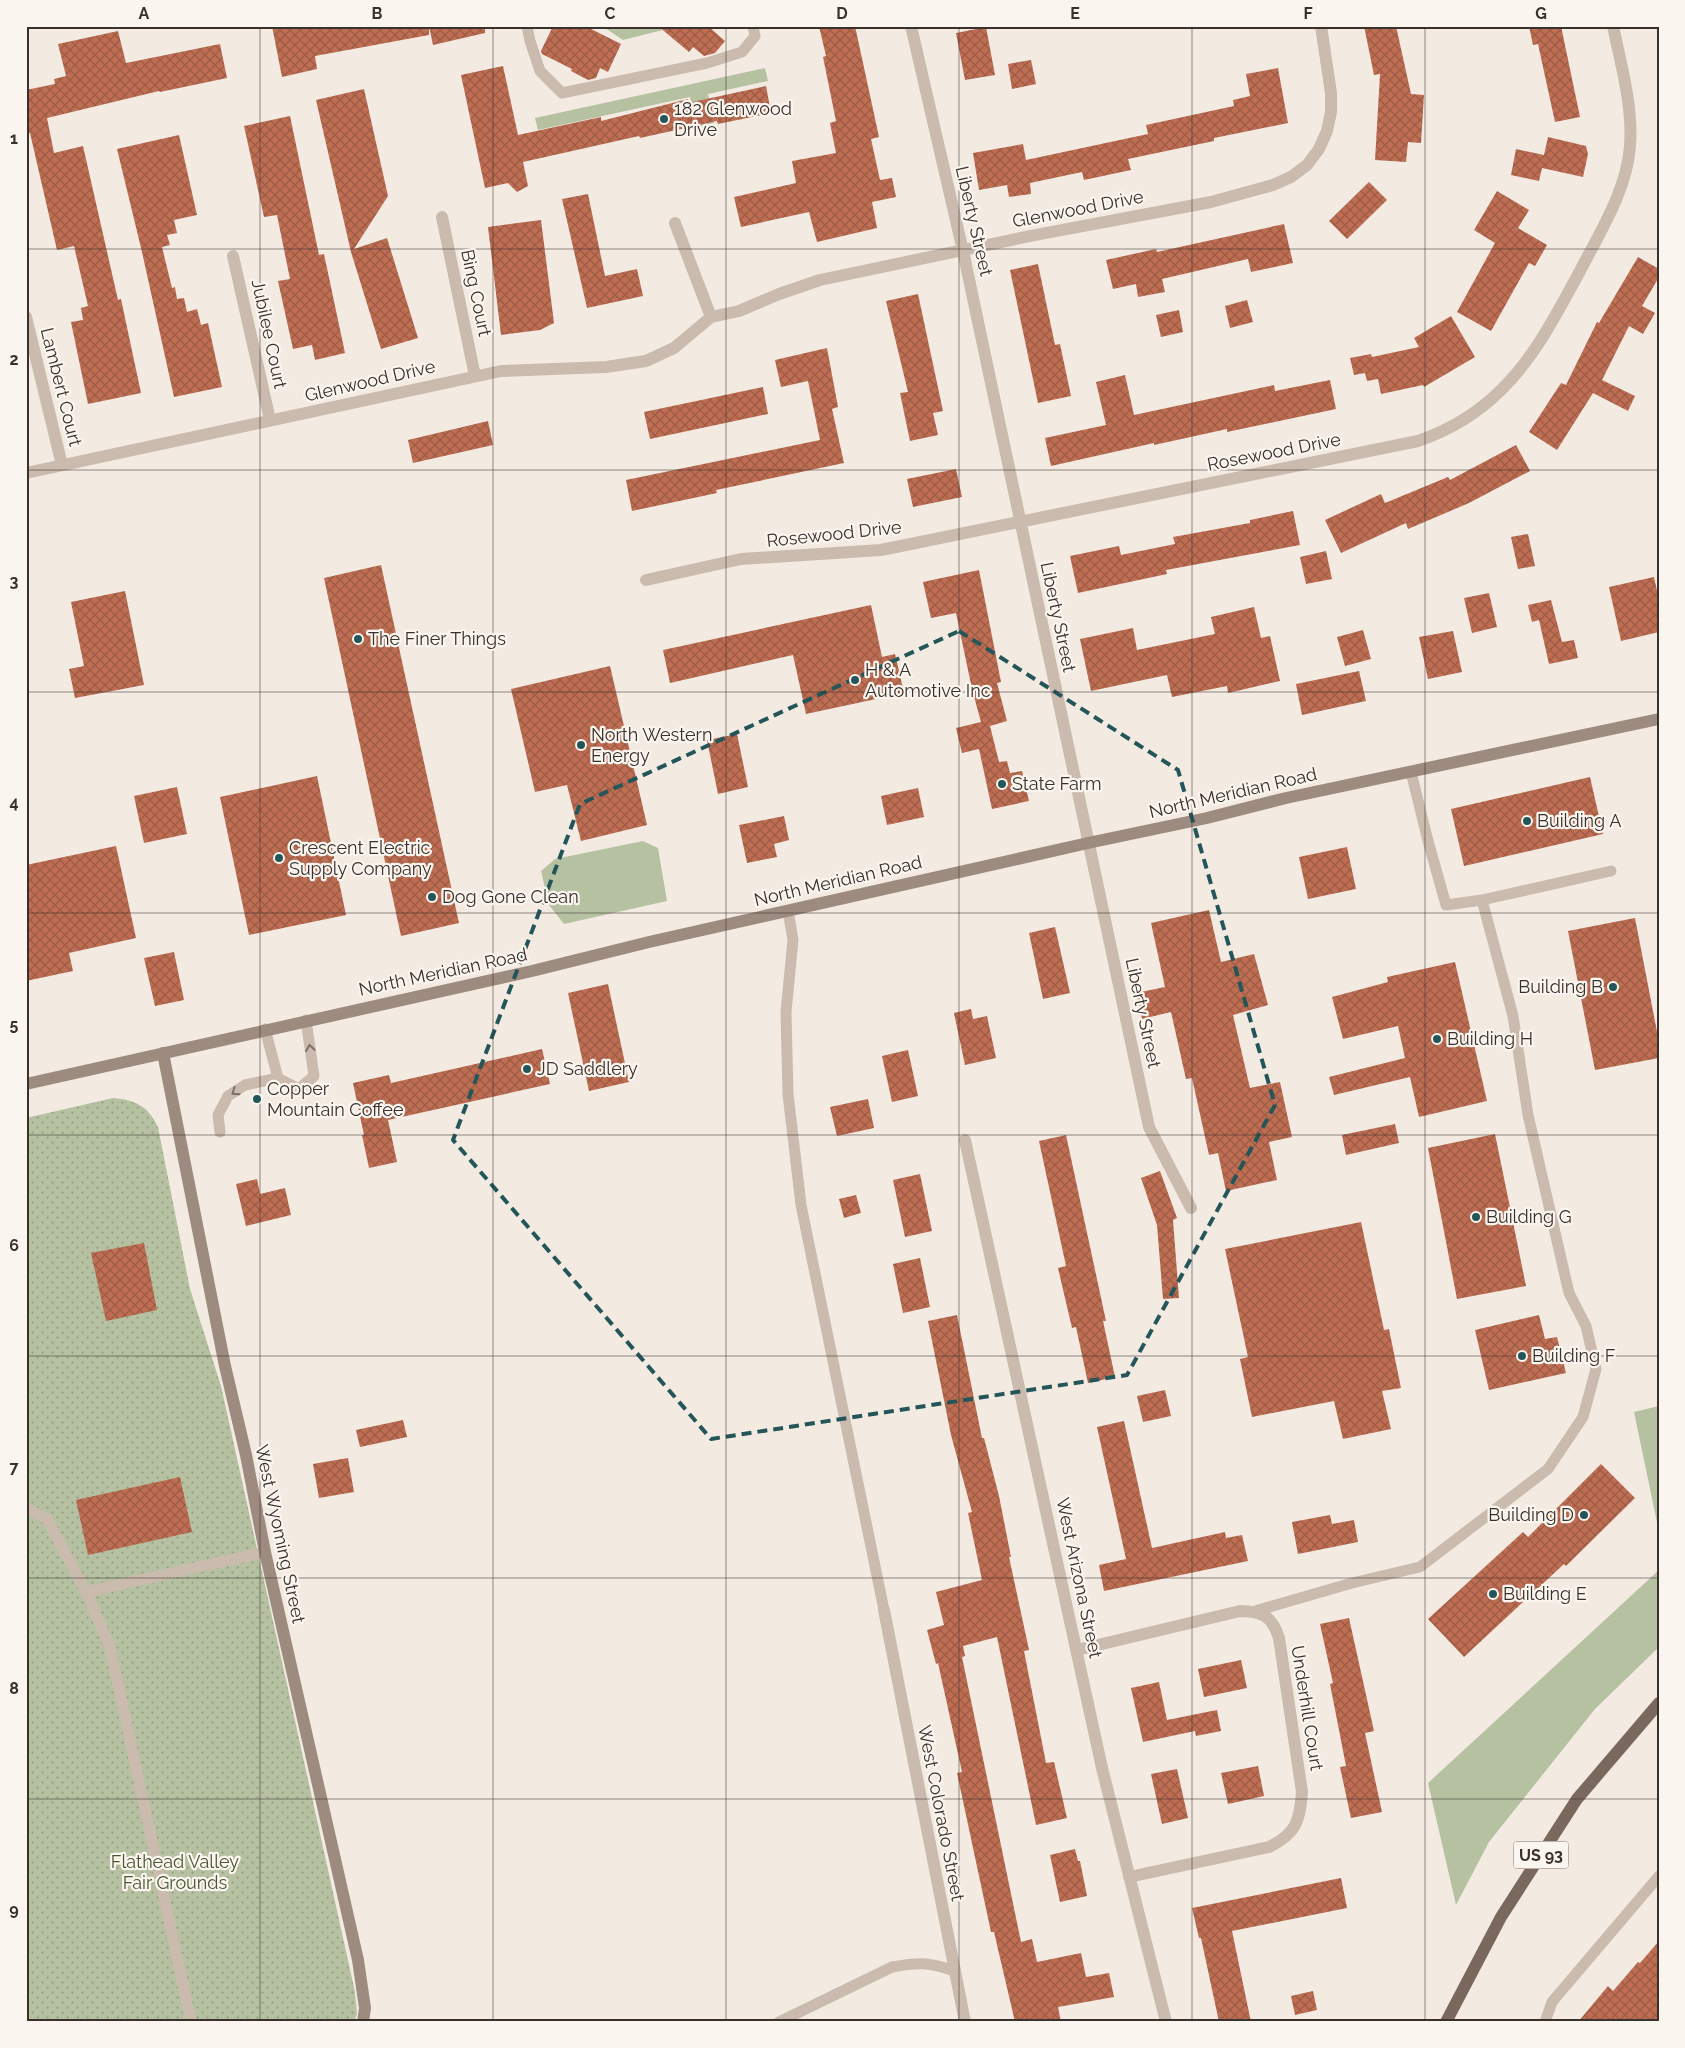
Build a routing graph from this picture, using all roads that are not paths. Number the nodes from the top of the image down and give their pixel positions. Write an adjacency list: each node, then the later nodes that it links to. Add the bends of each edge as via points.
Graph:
1 (527, 26): 2 (lane, via 540,71 562,93 707,63 742,52 755,36)
2 (753, 26)
3 (911, 26): 8 (street, Liberty Street)
4 (1321, 26): 8 (street, Glenwood Drive, via 1331,112 1320,149 1292,177 1254,192 1211,202)
5 (1613, 26): 16 (street, Rosewood Drive, via 1630,125 1627,167 1621,187 1604,226 1542,338 1517,373 1486,404 1453,427 1418,441)
6 (442, 217): 12 (street, Bing Court)
7 (675, 223): 10 (street)
8 (963, 251): 10 (street, Glenwood Drive, via 820,280 739,311); 16 (street, Liberty Street)
9 (234, 256): 13 (street, Jubilee Court)
10 (711, 317): 12 (street, Glenwood Drive, via 674,348 646,361 606,367 502,371)
11 (26, 318): 14 (street, Lambert Court)
12 (475, 376): 13 (street, Glenwood Drive)
13 (270, 420): 14 (street, Glenwood Drive)
14 (62, 465): 15 (street, Glenwood Drive)
15 (26, 474)
16 (1020, 521): 17 (street, Rosewood Drive, via 881,550 741,560); 20 (street, Liberty Street)
17 (646, 580)
18 (1659, 718): 19 (main road, North Meridian Road)
19 (1411, 772): 20 (main road, North Meridian Road); 22 (lane, via 1446,904)
20 (1088, 843): 23 (main road, North Meridian Road); 31 (street, Liberty Street, via 1149,1127)
21 (1611, 872): 22 (lane)
22 (1482, 900): 36 (lane, via 1513,1016 1528,1115 1569,1293 1586,1326 1596,1369 1583,1417 1548,1469 1420,1567)
23 (788, 911): 24 (main road, North Meridian Road); 35 (lane, via 793,940 786,1012 788,1094 800,1205)
24 (306, 1020): 25 (main road, North Meridian Road); 27 (lane, one-way to 24, via 299,1089 314,1076)
25 (264, 1029): 26 (main road, North Meridian Road); 27 (lane)
26 (163, 1054): 28 (main road, North Meridian Road); 33 (main road, West Wyoming Street)
27 (278, 1078): 29 (lane, one-way to 29, via 245,1086 228,1096 218,1115)
28 (26, 1084)
29 (220, 1132)
30 (964, 1140): 37 (street, West Arizona Street)
31 (1191, 1208)
32 (26, 1508): 34 (lane, via 47,1519)
33 (265, 1552): 34 (lane); 43 (main road, West Wyoming Street, via 358,1960 365,2008)
34 (86, 1592): 42 (lane, via 110,1647)
35 (884, 1610): 41 (street, West Colorado Street)
36 (1255, 1611): 37 (street, via 1240,1610); 39 (street, Underhill Court, via 1268,1618 1279,1638 1302,1792 1295,1829 1269,1847)
37 (1077, 1650): 39 (street, West Arizona Street)
38 (1659, 1704): 47 (main road, US 93, via 1577,1799 1501,1917)
39 (1129, 1876): 46 (street, West Arizona Street)
40 (1659, 1876): 48 (lane, via 1552,2002)
41 (954, 1971): 44 (lane, via 932,1964 892,1967); 45 (street, West Colorado Street)
42 (191, 2022)
43 (363, 2022)
44 (779, 2022)
45 (965, 2022)
46 (1166, 2022)
47 (1446, 2022)
48 (1545, 2022)

